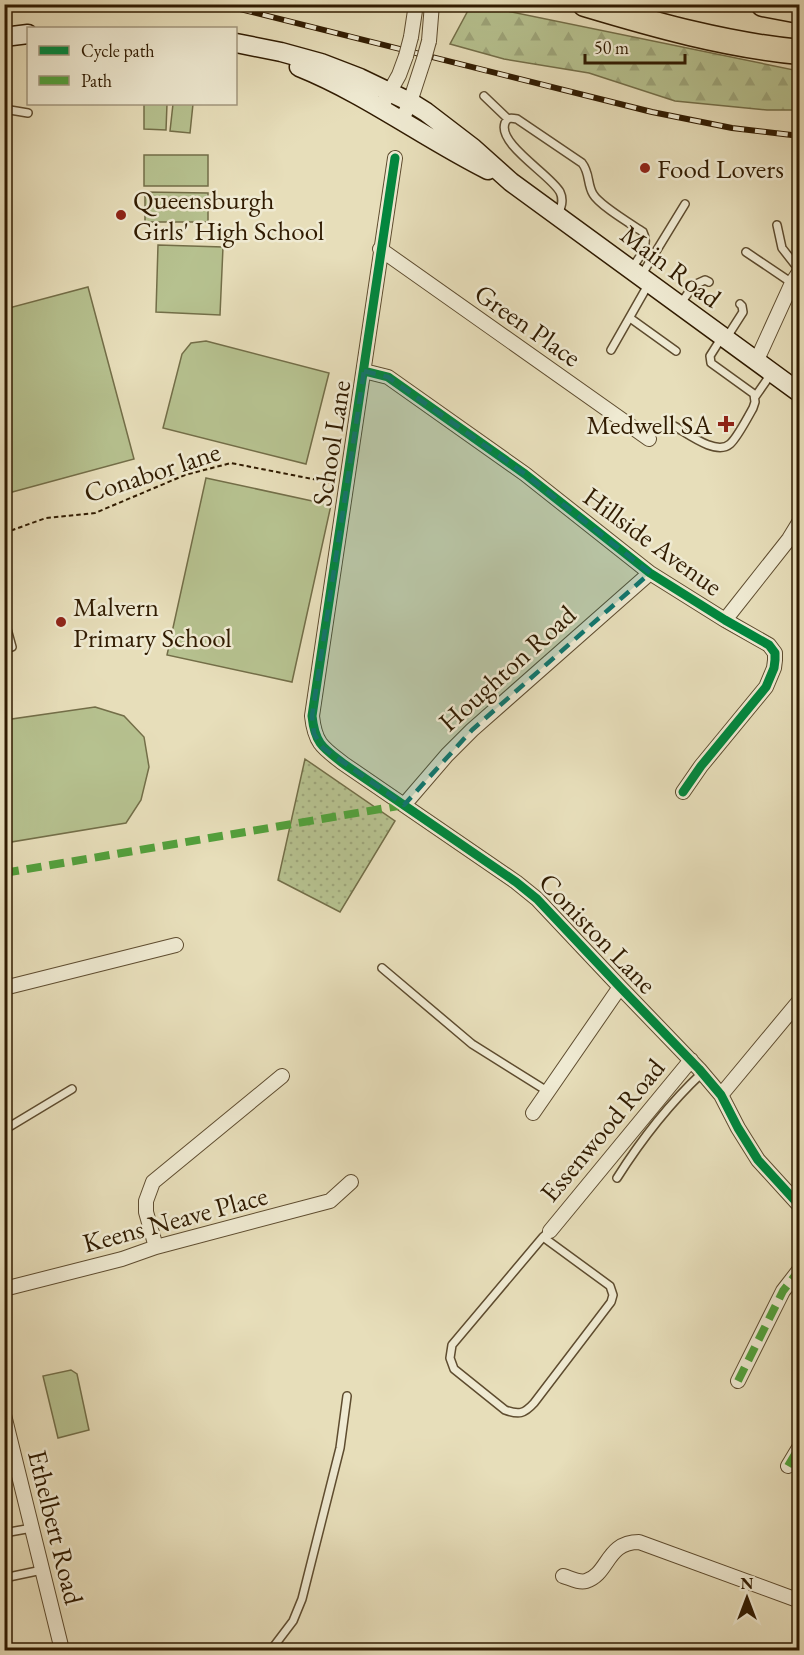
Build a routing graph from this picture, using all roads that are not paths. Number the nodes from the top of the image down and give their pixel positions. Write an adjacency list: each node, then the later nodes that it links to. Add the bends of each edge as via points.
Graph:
1 (416, 4): 11 (street, bridge, via 406,56)
2 (432, 4): 12 (street, bridge, via 429,41)
3 (585, 4): 9 (highway, via 665,28)
4 (763, 4): 5 (highway)
5 (800, 11)
6 (27, 34): 7 (main road)
7 (4, 37)
8 (240, 44): 11 (main road, Main Road, via 353,92)
9 (800, 52)
10 (484, 96): 15 (lane)
11 (385, 100): 12 (main road, Main Road); 16 (main road, Main Road)
12 (410, 102): 16 (street); 18 (main road, Main Road, via 473,148)
13 (4, 109): 14 (lane)
14 (28, 113)
15 (508, 119): 20 (lane, via 507,136 515,149 561,193 563,204); 25 (lane, via 517,118 582,163 597,200 643,232 646,246)
16 (402, 120): 18 (main road, Main Road)
17 (395, 158): 22 (street, School Lane)
18 (511, 182): 20 (main road, Main Road)
19 (685, 204): 25 (lane)
20 (558, 215): 25 (main road, Main Road)
21 (777, 225): 24 (lane, via 782,248)
22 (380, 249): 34 (street, School Lane); 39 (street, Green Place)
23 (746, 252): 24 (lane)
24 (797, 275): 33 (street)
25 (640, 276): 28 (main road, Main Road); 29 (lane)
26 (709, 282): 28 (lane, via 694,285)
27 (740, 304): 30 (lane, via 743,312)
28 (680, 306): 30 (main road, Main Road)
29 (630, 318): 31 (lane); 32 (lane)
30 (723, 338): 33 (main road, Main Road); 37 (lane, via 712,352 711,363)
31 (611, 350)
32 (676, 351)
33 (756, 363): 35 (main road, Main Road)
34 (364, 371): 41 (street, Hillside Avenue, via 397,383 525,474); 45 (street, School Lane, via 312,716)
35 (772, 373): 36 (main road, Main Road); 37 (lane)
36 (800, 393)
37 (755, 397): 38 (lane, via 753,408 731,444 725,447 708,446)
38 (674, 426)
39 (649, 439)
40 (800, 520): 43 (street)
41 (650, 573): 43 (street, Hillside Avenue); 47 (street, Houghton Road, via 472,730)
42 (4, 618): 44 (lane)
43 (725, 620): 46 (street, Hillside Avenue, via 769,645 775,653 774,668 766,687)
44 (12, 647)
45 (314, 734): 47 (street, Coniston Lane, via 323,748)
46 (683, 792)
47 (404, 805): 50 (street, Coniston Lane, via 537,898)
48 (176, 945): 51 (street)
49 (382, 968): 57 (lane, via 472,1044)
50 (620, 987): 53 (street, Coniston Lane); 57 (street)
51 (4, 988)
52 (797, 1008): 58 (street)
53 (690, 1060): 54 (street, Coniston Lane); 64 (street, Essenwood Road)
54 (702, 1073): 58 (street, Coniston Lane); 61 (lane, via 668,1109)
55 (282, 1076): 65 (street, via 153,1182 146,1212)
56 (72, 1089): 60 (lane)
57 (547, 1091): 59 (street)
58 (721, 1095): 63 (street, Coniston Lane, via 758,1160)
59 (533, 1113)
60 (4, 1130)
61 (617, 1178)
62 (351, 1182): 65 (street, Keens Neave Place, via 330,1201)
63 (800, 1206)
64 (546, 1234): 64 (lane, via 450,1351 454,1369 513,1413 527,1411 534,1403 613,1295 610,1286)
65 (156, 1247): 67 (street, Keens Neave Place)
66 (800, 1269): 68 (street, via 783,1291)
67 (4, 1289)
68 (738, 1381)
69 (347, 1396): 80 (lane, via 340,1448 302,1599 293,1621)
70 (4, 1415): 73 (street, Ethelbert Road)
71 (800, 1446): 72 (street)
72 (788, 1466)
73 (32, 1528): 74 (lane); 75 (street, Ethelbert Road)
74 (4, 1533)
75 (42, 1570): 77 (lane); 79 (street, Ethelbert Road)
76 (563, 1576): 78 (street, via 584,1582 619,1548 639,1542)
77 (4, 1578)
78 (800, 1601)
79 (62, 1650)
80 (271, 1650)

